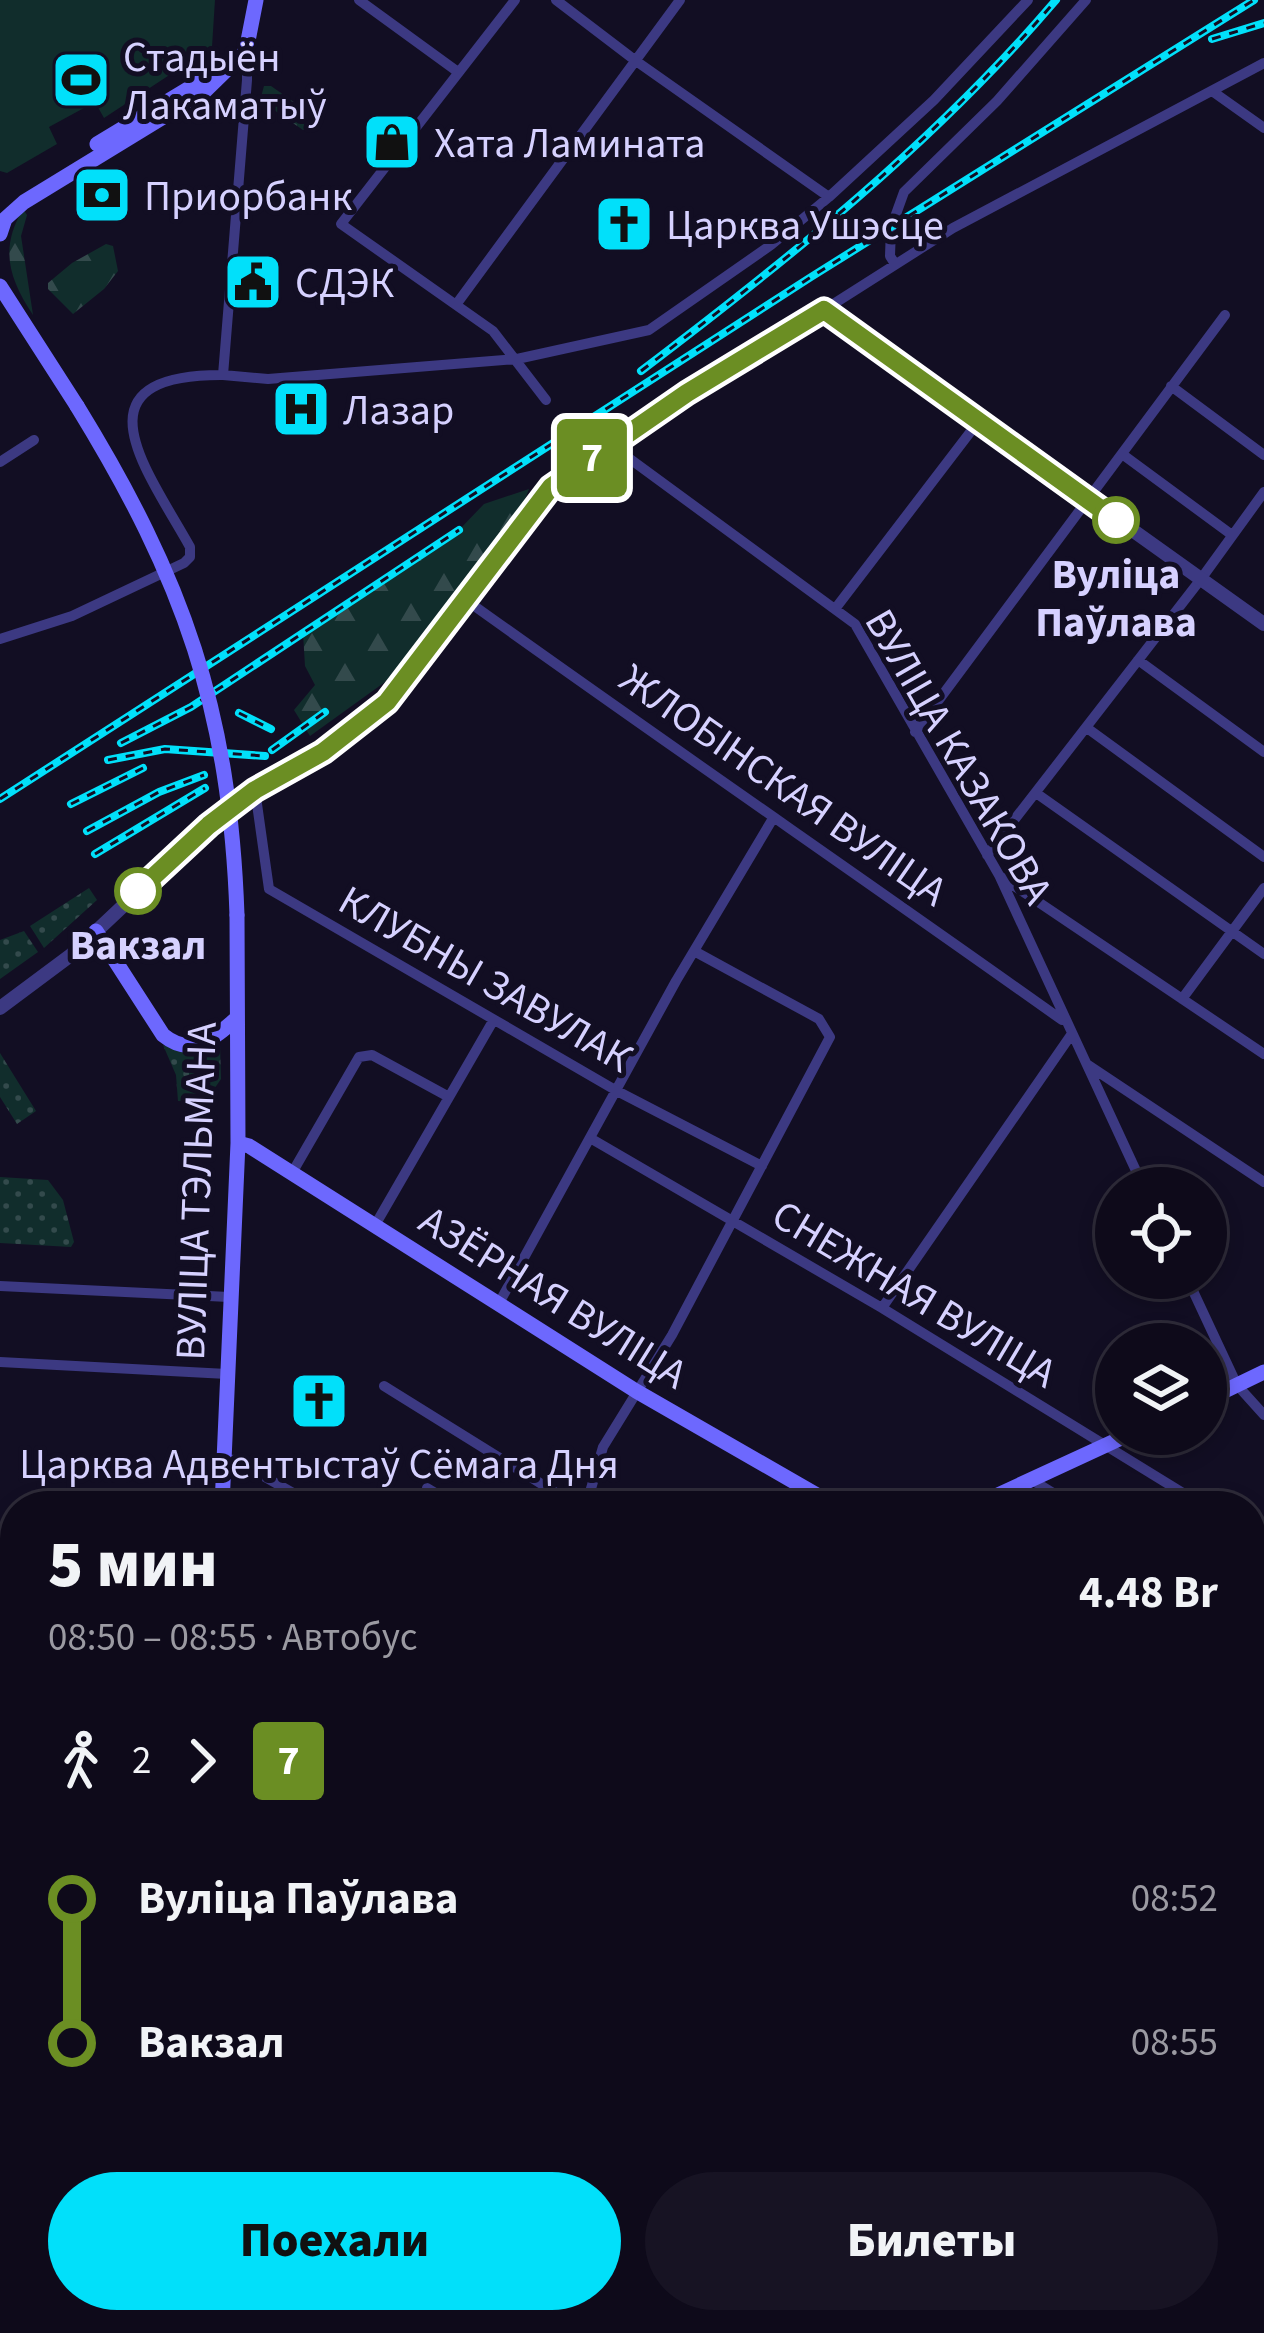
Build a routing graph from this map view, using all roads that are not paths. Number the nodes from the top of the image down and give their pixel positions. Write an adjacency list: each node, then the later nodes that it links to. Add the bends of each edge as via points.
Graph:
1 (256, 0): 8 (main road)
2 (359, 0): 11 (street)
3 (515, 0): 11 (street)
4 (556, 0): 9 (street)
5 (680, 0): 9 (street)
6 (1028, 0): 15 (street)
7 (1086, 0): 18 (street, via 904,192 890,229)
8 (243, 55): 12 (main road); 25 (street)
9 (636, 61): 15 (street); 21 (street)
10 (1264, 63): 13 (street)
11 (458, 72): 21 (street, via 340,224)
12 (214, 78): 16 (main road); 17 (main road, via 204,92 24,202)
13 (1212, 91): 14 (street); 18 (street)
14 (1264, 128)
15 (829, 197): 24 (street, via 649,330)
16 (0, 207)
17 (0, 234)
18 (895, 264): 22 (street)
19 (0, 276): 20 (main road, ВУЛІЦА ТЭЛЬМАНА)
20 (4, 292): 59 (main road, ВУЛІЦА ТЭЛЬМАНА, bridge, via 128,488 184,610 220,744 234,852)
21 (458, 302): 24 (street)
22 (824, 310): 28 (street); 30 (street)
23 (1225, 315): 26 (street)
24 (517, 359): 25 (street, via 268,379); 27 (street)
25 (223, 375): 41 (street, via 162,383 145,391 133,412 140,456 190,556 86,610)
26 (1171, 386): 31 (street); 32 (street)
27 (546, 400)
28 (978, 422): 35 (street); 39 (street)
29 (34, 440): 33 (street)
30 (611, 445): 38 (street, via 551,487); 39 (street, ВУЛІЦА КАЗАКОВА)
31 (1122, 454): 35 (street); 36 (street)
32 (1264, 455)
33 (0, 462)
34 (1264, 492): 36 (street)
35 (1089, 501): 37 (street); 44 (street)
36 (1232, 535): 37 (street)
37 (1201, 579): 40 (street); 42 (street)
38 (466, 600): 46 (street, via 387,702 323,752); 48 (street, ЖЛОБІНСКАЯ ВУЛІЦА)
39 (835, 609): 44 (street, ВУЛІЦА КАЗАКОВА, via 865,640)
40 (1264, 624)
41 (0, 640)
42 (1138, 660): 43 (street); 45 (street)
43 (1087, 728): 47 (street); 50 (street)
44 (915, 732): 49 (street, ВУЛІЦА КАЗАКОВА)
45 (1264, 752)
46 (255, 790): 53 (street); 60 (street, КЛУБНЫ ЗАВУЛАК, via 269,890)
47 (1036, 793): 49 (street); 54 (street)
48 (772, 820): 55 (street); 61 (street, ЖЛОБІНСКАЯ ВУЛІЦА)
49 (987, 855): 51 (street, ВУЛІЦА КАЗАКОВА)
50 (1264, 857)
51 (999, 875): 57 (street); 61 (street, ВУЛІЦА КАЗАКОВА)
52 (1264, 888): 54 (street)
53 (96, 931): 58 (street); 59 (main road, via 172,1042 196,1047)
54 (1232, 931): 56 (street); 57 (street)
55 (694, 951): 65 (street); 69 (street, via 819,1019 830,1036)
56 (1264, 954)
57 (1182, 999): 63 (street)
58 (0, 1008)
59 (236, 1017): 68 (main road, ВУЛІЦА ТЭЛЬМАНА)
60 (494, 1021): 65 (street, КЛУБНЫ ЗАВУЛАК); 66 (street)
61 (1065, 1022): 62 (street, ВУЛІЦА КАЗАКОВА)
62 (1070, 1035): 64 (street, ВУЛІЦА КАЗАКОВА); 79 (street)
63 (1264, 1054)
64 (1086, 1063): 70 (street, ВУЛІЦА КАЗАКОВА); 72 (street)
65 (617, 1091): 67 (street); 69 (street, КЛУБНЫ ЗАВУЛАК)
66 (448, 1097): 71 (street, via 372,1055 359,1057); 74 (street)
67 (590, 1138): 73 (street, СНЕЖНАЯ ВУЛІЦА); 78 (street)
68 (238, 1143): 71 (main road, АЗЁРНАЯ ВУЛІЦА); 76 (main road, ВУЛІЦА ТЭЛЬМАНА)
69 (762, 1166): 73 (street)
70 (1134, 1167)
71 (292, 1173): 74 (main road, АЗЁРНАЯ ВУЛІЦА)
72 (1264, 1182)
73 (732, 1224): 79 (street, СНЕЖНАЯ ВУЛІЦА); 86 (street)
74 (374, 1227): 78 (main road, АЗЁРНАЯ ВУЛІЦА)
75 (0, 1286): 76 (street)
76 (229, 1298): 82 (main road, ВУЛІЦА ТЭЛЬМАНА)
77 (1197, 1299): 83 (street)
78 (498, 1305): 86 (main road, АЗЁРНАЯ ВУЛІЦА)
79 (882, 1308): 88 (street, СНЕЖНАЯ ВУЛІЦА)
80 (0, 1362): 82 (street)
81 (1264, 1372): 83 (main road)
82 (226, 1374): 91 (main road, ВУЛІЦА ТЭЛЬМАНА)
83 (1238, 1385): 85 (main road); 87 (street)
84 (384, 1386): 97 (street)
85 (1227, 1390)
86 (636, 1391): 98 (street); 99 (main road, АЗЁРНАЯ ВУЛІЦА)
87 (1264, 1415)
88 (1095, 1438)
89 (1095, 1450): 92 (main road)
90 (1122, 1455): 102 (street, СНЕЖНАЯ ВУЛІЦА)
91 (224, 1459): 94 (main road, ВУЛІЦА ТЭЛЬМАНА); 95 (street)
92 (1032, 1480): 100 (main road); 101 (street)
93 (427, 1488): 96 (street)
94 (223, 1491)
95 (290, 1491)
96 (432, 1491)
97 (557, 1491)
98 (587, 1491)
99 (810, 1491)
100 (1007, 1491)
101 (1050, 1491)
102 (1180, 1491)

